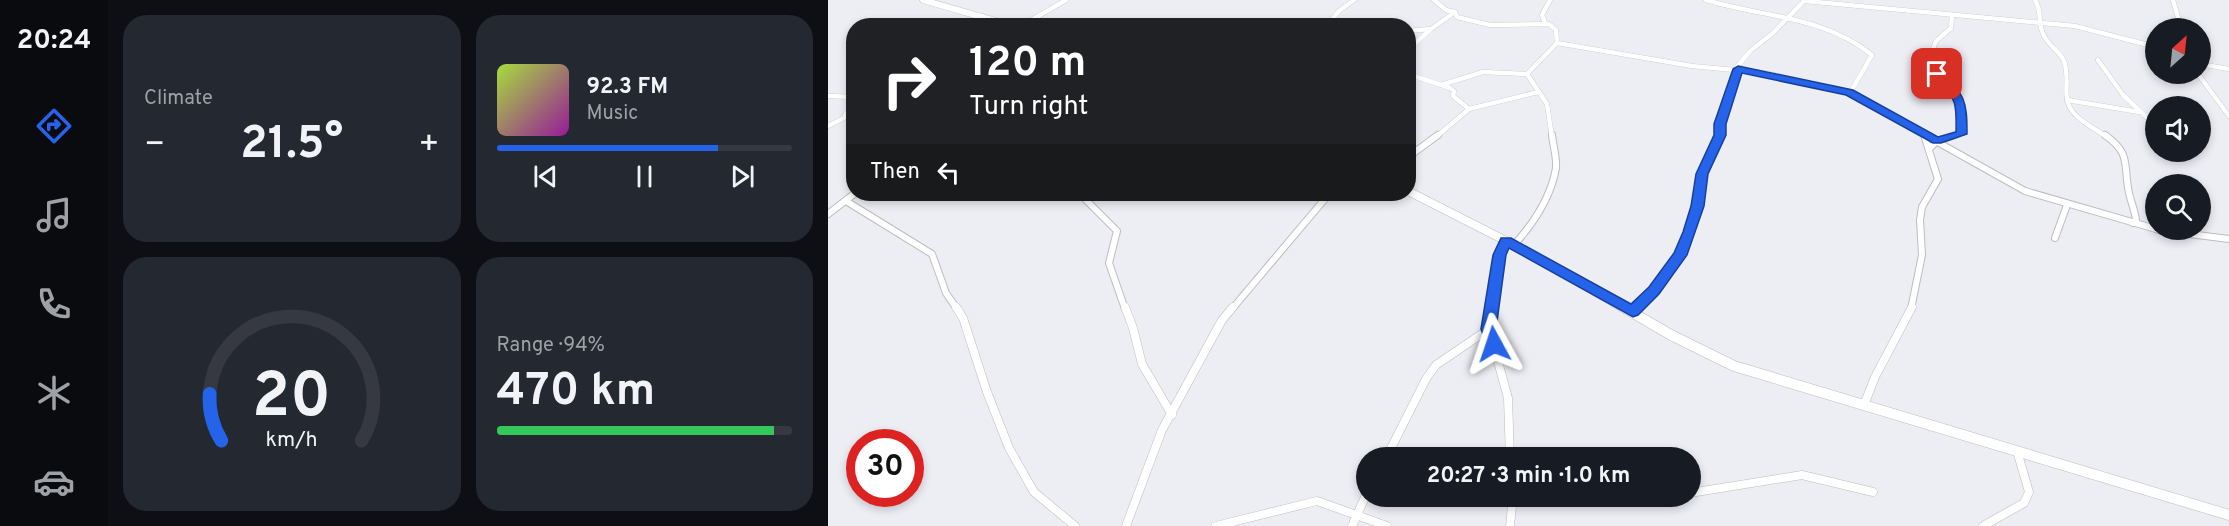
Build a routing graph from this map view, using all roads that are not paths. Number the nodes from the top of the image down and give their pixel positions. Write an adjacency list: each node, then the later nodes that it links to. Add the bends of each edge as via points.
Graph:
1 (923, 0): 12 (street)
2 (1066, 0): 15 (street)
3 (1354, 0): 16 (street)
4 (1434, 0): 10 (street)
5 (1550, 0): 20 (street, via 1542,15)
6 (1706, 0): 17 (street)
7 (2035, 0): 19 (street, via 2041,9)
8 (2173, 0): 18 (street)
9 (1806, 2): 11 (street); 17 (street)
10 (1455, 12): 20 (street, via 1467,21 1484,25); 21 (street)
11 (1952, 15): 19 (street); 46 (street, via 1951,28 1936,41 1930,57 1937,74 1962,105 1961,134)
12 (982, 16): 13 (street); 14 (street)
13 (979, 18)
14 (988, 18)
15 (1035, 18)
16 (1333, 18)
17 (1789, 18): 28 (street, via 1750,51); 35 (street, via 1848,36 1872,55)
18 (2178, 18)
19 (2039, 21): 25 (street, via 2092,28); 38 (street, via 2044,41 2064,61 2063,69 2069,80)
20 (1545, 23): 23 (street, via 1556,29)
21 (1431, 29): 22 (street); 24 (street)
22 (1416, 30)
23 (1557, 42): 28 (street, via 1692,66); 30 (street)
24 (1416, 43)
25 (2145, 44)
26 (2098, 60): 40 (street, via 2101,70)
27 (2211, 66): 29 (street)
28 (1738, 69): 35 (street); 61 (street, via 1720,135 1702,174 1697,206 1680,255)
29 (2229, 69)
30 (1527, 74): 33 (street, via 1472,72); 34 (street)
31 (1416, 77): 33 (street)
32 (2205, 84): 42 (street)
33 (1442, 85): 39 (street, via 1454,91 1454,96)
34 (1538, 92): 39 (street); 60 (street, via 1547,104 1556,166 1547,198 1524,234)
35 (1850, 93): 45 (street)
36 (828, 96): 37 (street)
37 (846, 97)
38 (2067, 100): 40 (street); 55 (street, via 2086,123 2125,156 2128,189 2136,213)
39 (1469, 109): 48 (street)
40 (2139, 112): 43 (street)
41 (846, 113): 44 (street)
42 (2229, 116)
43 (2145, 117)
44 (828, 126)
45 (1923, 132): 46 (street); 47 (street)
46 (1937, 141): 47 (street); 53 (street, via 2025,191)
47 (1930, 148): 63 (street, via 1938,179 1920,220 1922,255 1916,294)
48 (1416, 151)
49 (1416, 195): 60 (street)
50 (846, 201): 54 (street); 74 (street, via 932,254 946,293 963,318 1009,448 1034,492)
51 (1086, 201): 64 (street, via 1117,231 1109,263 1113,278 1142,363)
52 (1323, 201): 64 (street, via 1222,320)
53 (2067, 205): 55 (street); 58 (street)
54 (828, 214)
55 (2133, 223): 56 (street)
56 (2145, 226)
57 (2211, 236): 59 (street)
58 (2055, 238)
59 (2229, 239)
60 (1510, 243): 61 (street); 62 (street, via 1499,255)
61 (1633, 312): 63 (street, via 1734,366)
62 (1489, 329): 65 (street, via 1436,365); 66 (street, via 1508,398)
63 (1864, 405): 67 (street)
64 (1172, 415): 75 (street, via 1162,430)
65 (1392, 447)
66 (1510, 447)
67 (2017, 451): 72 (street); 80 (street, via 2029,492 2024,503)
68 (1701, 491): 69 (street, via 1802,475)
69 (1872, 492)
70 (1360, 507): 73 (street)
71 (1512, 507): 79 (street)
72 (2229, 515)
73 (1356, 516): 76 (street, via 1317,501); 77 (street); 78 (street)
74 (1075, 526)
75 (1126, 526)
76 (1216, 526)
77 (1352, 526)
78 (1387, 526)
79 (1510, 526)
80 (1983, 526)

